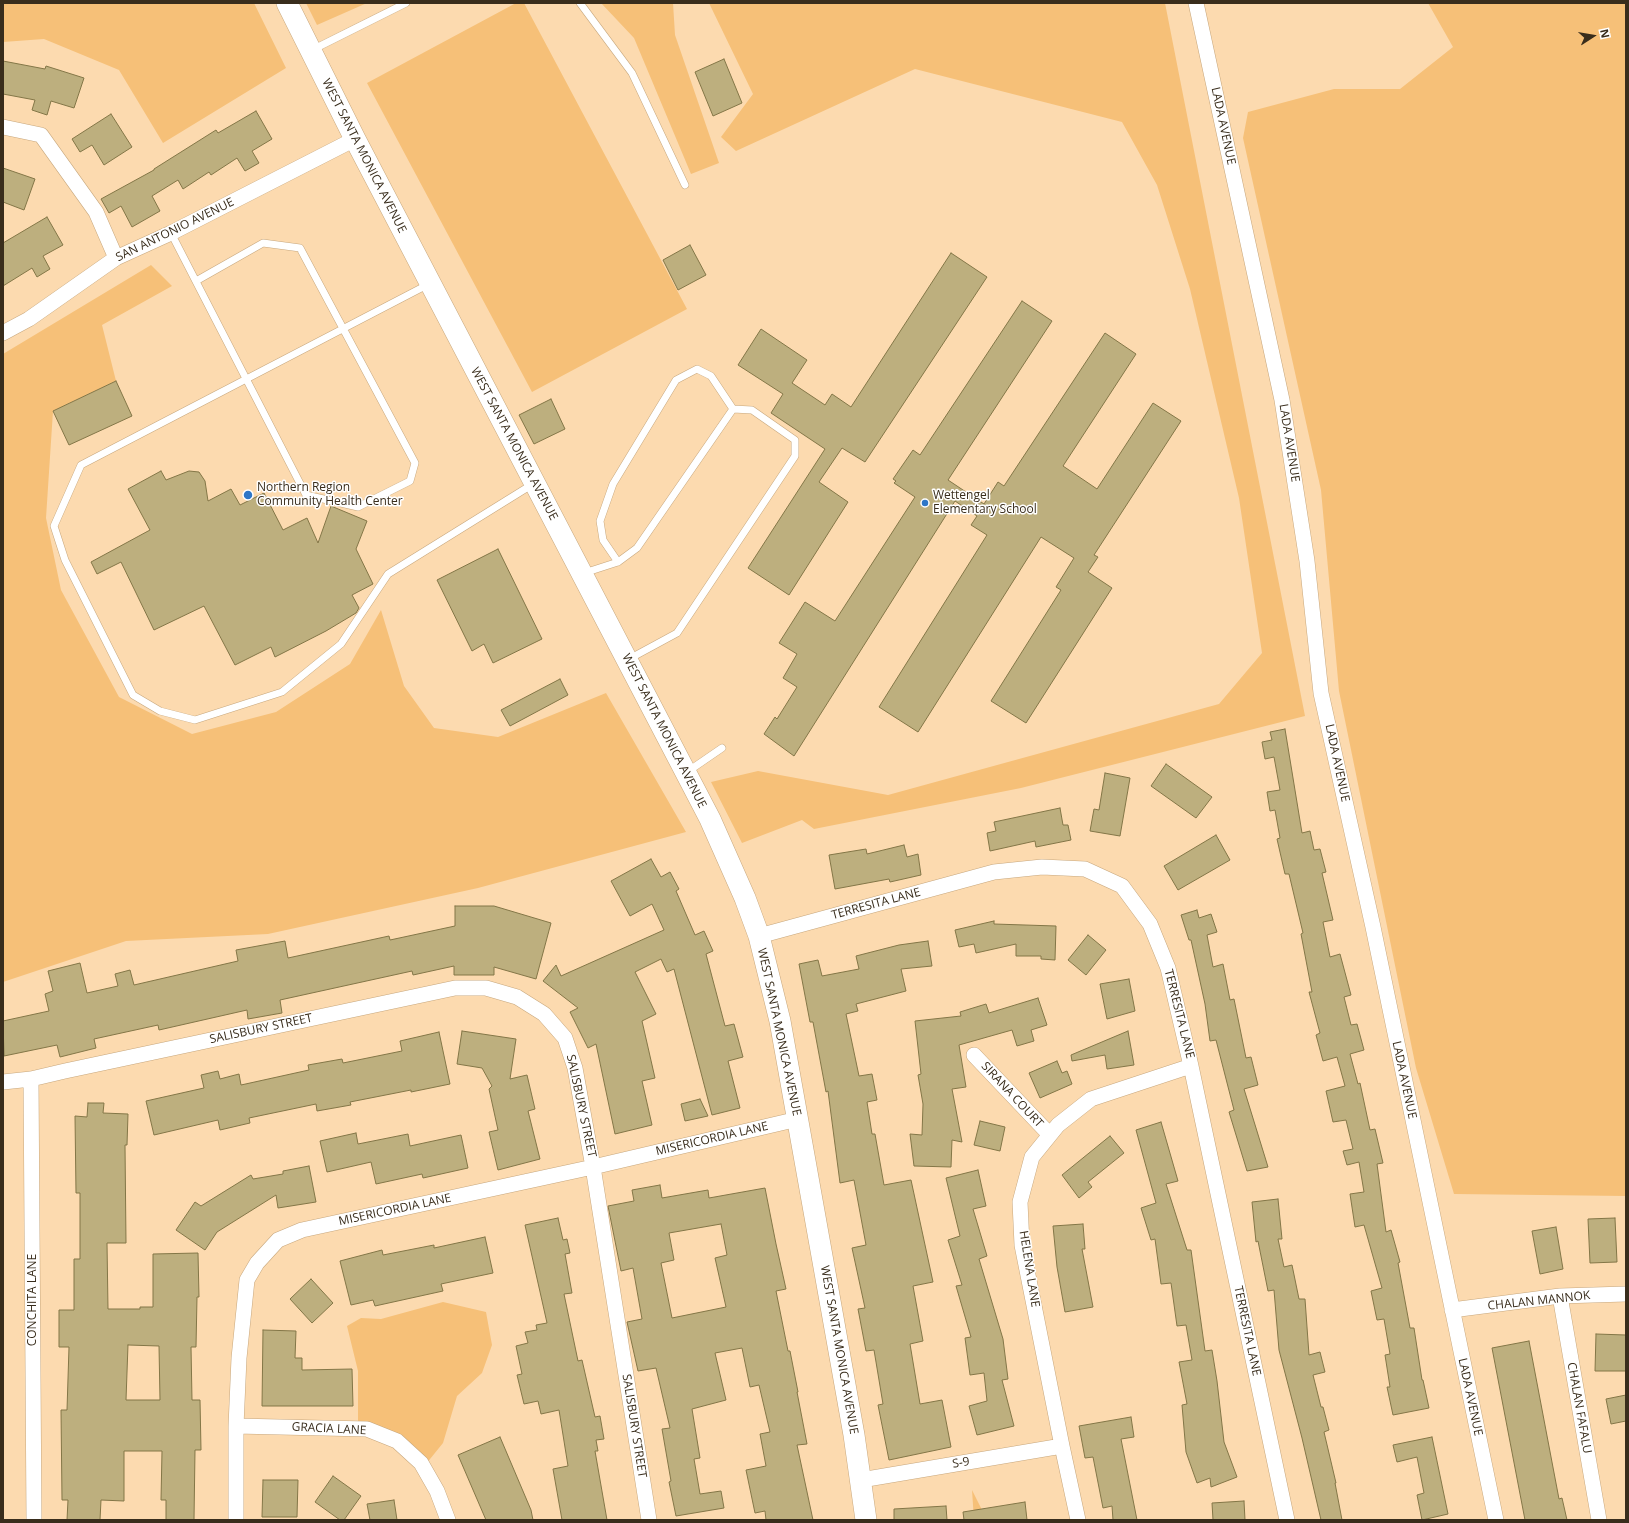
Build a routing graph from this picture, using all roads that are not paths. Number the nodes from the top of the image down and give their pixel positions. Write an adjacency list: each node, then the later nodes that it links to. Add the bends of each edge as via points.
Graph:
1 (286, 3): 5 (main road, WEST SANTA MONICA AVENUE)
2 (406, 3): 5 (lane)
3 (580, 3): 8 (lane, via 632,73)
4 (1196, 3): 33 (street, LADA AVENUE, via 1282,400 1307,561 1322,693)
5 (310, 51): 7 (main road, WEST SANTA MONICA AVENUE)
6 (3, 127): 10 (street, via 41,135 96,212)
7 (355, 139): 9 (street, SAN ANTONIO AVENUE); 12 (main road, WEST SANTA MONICA AVENUE)
8 (685, 185)
9 (171, 233): 10 (street, SAN ANTONIO AVENUE); 11 (lane)
10 (116, 258): 14 (street, SAN ANTONIO AVENUE, via 29,319)
11 (196, 281): 13 (lane, via 263,243 300,248); 15 (lane)
12 (430, 283): 13 (lane); 17 (main road, WEST SANTA MONICA AVENUE)
13 (343, 328): 15 (lane); 15 (lane, via 415,463 410,480 397,487 358,507 306,495)
14 (3, 333)
15 (246, 379): 17 (lane, via 81,465 54,526 65,560 133,695 160,711 195,720 282,692 341,644 388,574)
16 (732, 409): 18 (lane, via 637,548); 18 (lane, via 711,376 697,369 676,380 613,484 600,521 603,540); 20 (lane, via 752,410 795,440 795,456 676,633)
17 (535, 482): 19 (main road, WEST SANTA MONICA AVENUE)
18 (618, 562): 19 (lane)
19 (582, 574): 20 (main road, WEST SANTA MONICA AVENUE)
20 (628, 661): 22 (main road, WEST SANTA MONICA AVENUE)
21 (722, 748): 22 (lane)
22 (686, 773): 23 (main road, WEST SANTA MONICA AVENUE, via 728,859)
23 (759, 936): 25 (street, TERRESITA LANE, via 994,872 1042,867 1085,869 1122,886 1150,924 1168,968); 28 (main road, WEST SANTA MONICA AVENUE, via 780,1021)
24 (974, 1055): 29 (street, SIRANA COURT)
25 (1191, 1066): 29 (street, HELENA LANE, via 1091,1099 1058,1125); 43 (street, TERRESITA LANE)
26 (31, 1079): 27 (street, SALISBURY STREET); 30 (street, SALISBURY STREET, via 454,988 486,988 517,997 533,1007 544,1014 565,1038 575,1068); 37 (street, CONCHITA LANE)
27 (3, 1082)
28 (798, 1119): 30 (street, MISERICORDIA LANE); 36 (main road, WEST SANTA MONICA AVENUE)
29 (1050, 1135): 35 (street, HELENA LANE, via 1032,1157 1020,1202 1022,1245)
30 (593, 1167): 34 (street, MISERICORDIA LANE, via 302,1230 278,1240 256,1263 247,1280 239,1358); 40 (street, SALISBURY STREET)
31 (1626, 1294): 32 (street, CHALAN MANNOK)
32 (1560, 1296): 33 (street, CHALAN MANNOK); 45 (street, CHALAN FAFALU)
33 (1452, 1310): 44 (street, LADA AVENUE)
34 (236, 1426): 38 (street, MISERICORDIA LANE); 39 (street, GRACIA LANE, via 367,1429 397,1441 422,1463 437,1491)
35 (1062, 1446): 36 (street, S-9); 42 (street, HELENA LANE)
36 (861, 1480): 41 (main road, WEST SANTA MONICA AVENUE)
37 (34, 1520)
38 (236, 1520)
39 (448, 1520)
40 (649, 1520)
41 (866, 1520)
42 (1078, 1520)
43 (1287, 1520)
44 (1496, 1520)
45 (1599, 1520)

